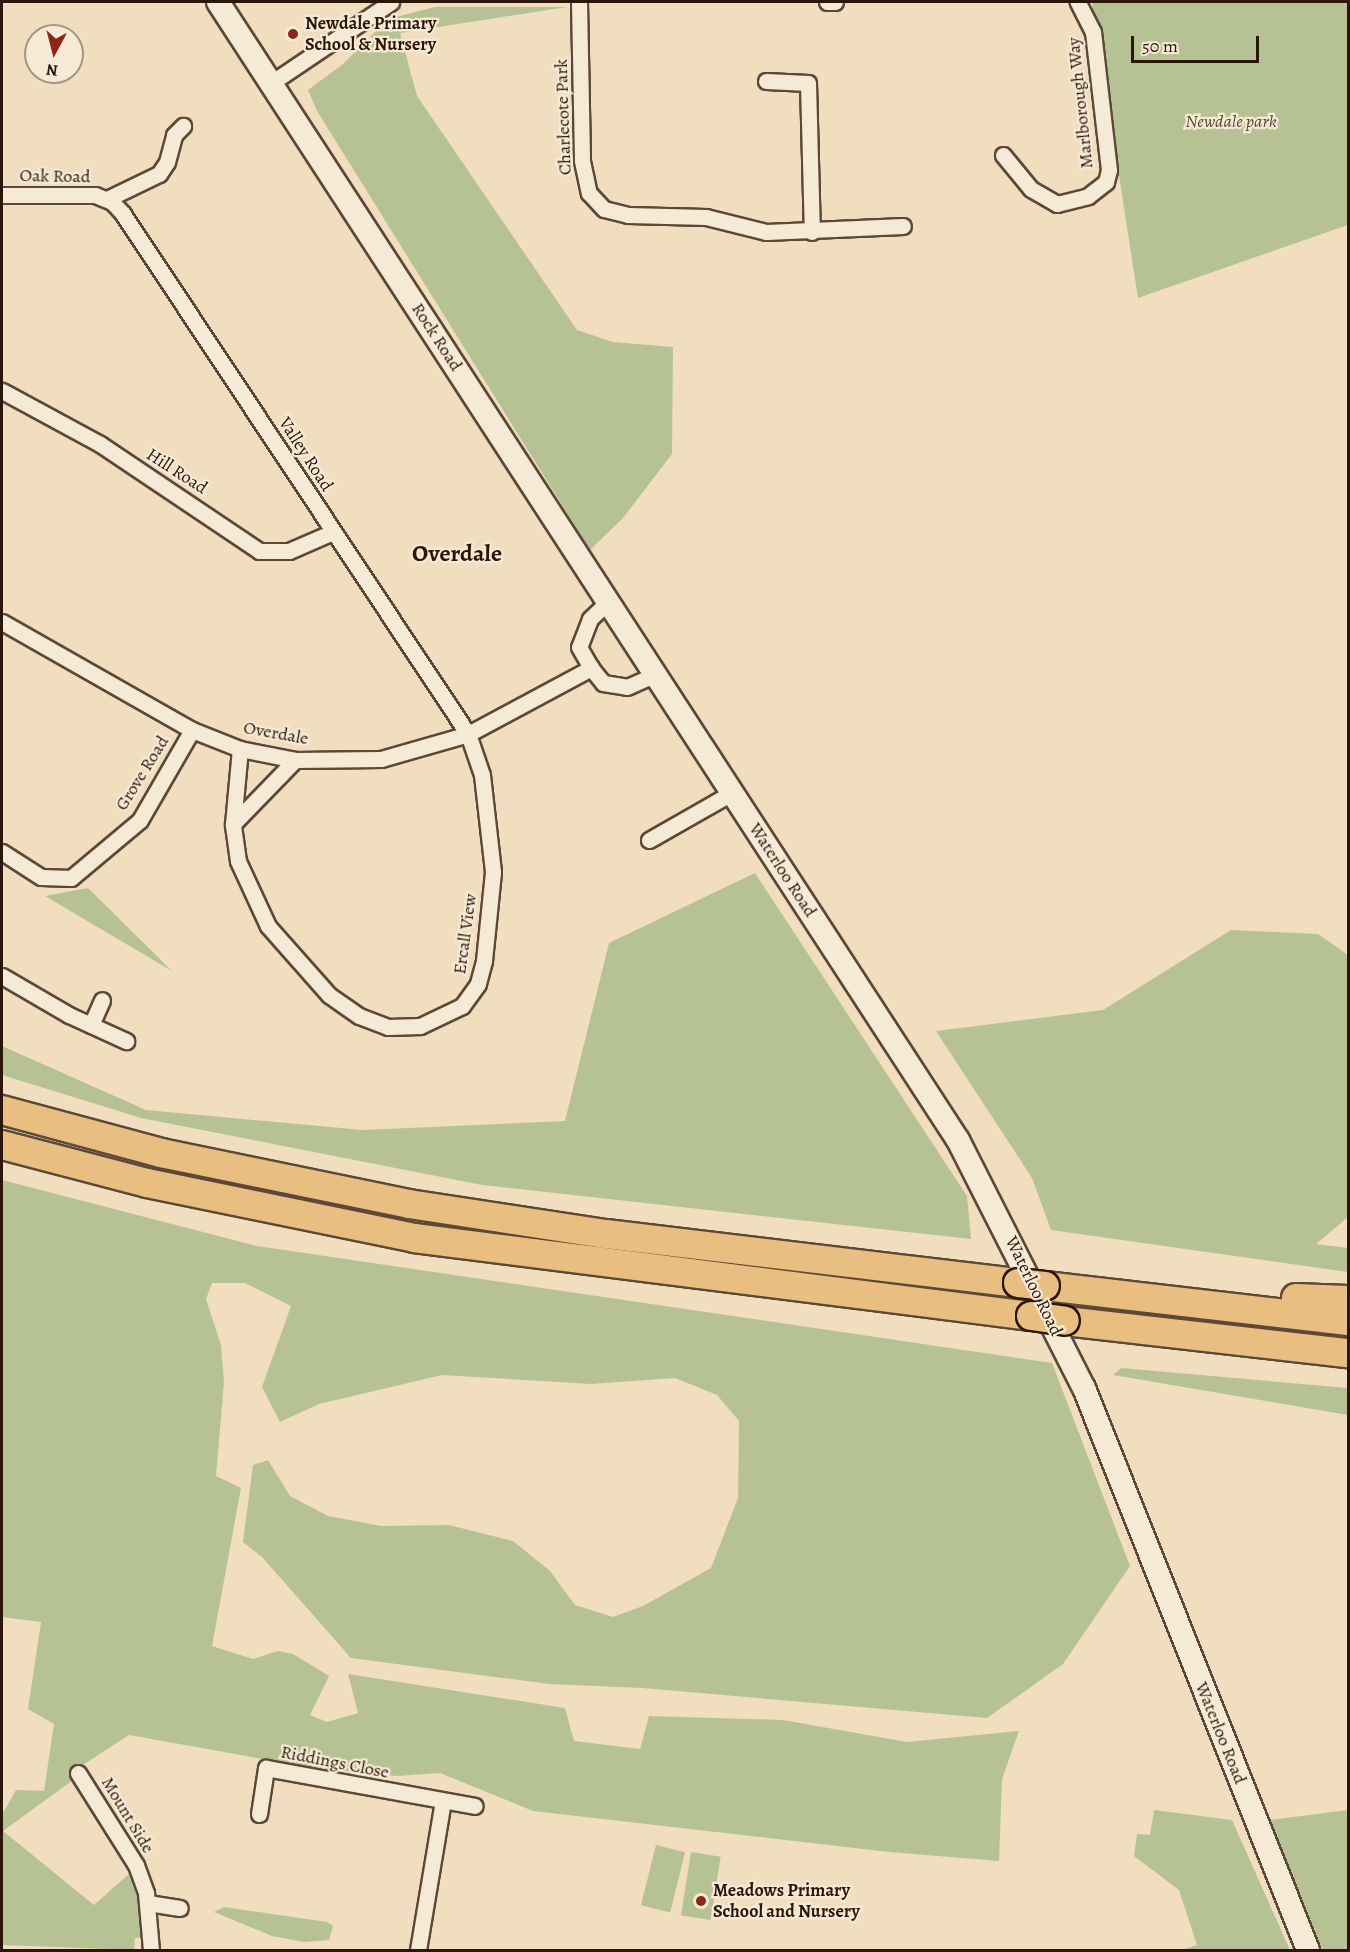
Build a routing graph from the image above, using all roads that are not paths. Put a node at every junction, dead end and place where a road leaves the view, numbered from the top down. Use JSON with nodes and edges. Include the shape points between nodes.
{"nodes":[{"id":1,"x":218,"y":2,"type":"edge"},
{"id":2,"x":391,"y":2,"type":"edge"},
{"id":3,"x":579,"y":2,"type":"edge"},
{"id":4,"x":827,"y":2,"type":"edge"},
{"id":5,"x":835,"y":2,"type":"edge"},
{"id":6,"x":1078,"y":2,"type":"edge"},
{"id":7,"x":765,"y":81,"type":"dead end"},
{"id":8,"x":271,"y":82,"type":"junction"},
{"id":9,"x":183,"y":126,"type":"dead end"},
{"id":10,"x":1003,"y":155,"type":"dead end"},
{"id":11,"x":2,"y":195,"type":"edge"},
{"id":12,"x":107,"y":199,"type":"junction"},
{"id":13,"x":903,"y":226,"type":"dead end"},
{"id":14,"x":812,"y":232,"type":"junction"},
{"id":15,"x":2,"y":391,"type":"edge"},
{"id":16,"x":333,"y":532,"type":"junction"},
{"id":17,"x":609,"y":601,"type":"junction"},
{"id":18,"x":2,"y":622,"type":"edge"},
{"id":19,"x":591,"y":669,"type":"junction"},
{"id":20,"x":656,"y":674,"type":"junction"},
{"id":21,"x":192,"y":730,"type":"junction"},
{"id":22,"x":468,"y":734,"type":"junction"},
{"id":23,"x":240,"y":749,"type":"junction"},
{"id":24,"x":295,"y":760,"type":"junction"},
{"id":25,"x":733,"y":792,"type":"junction"},
{"id":26,"x":233,"y":824,"type":"junction"},
{"id":27,"x":649,"y":840,"type":"dead end"},
{"id":28,"x":2,"y":852,"type":"edge"},
{"id":29,"x":2,"y":976,"type":"edge"},
{"id":30,"x":102,"y":1000,"type":"dead end"},
{"id":31,"x":91,"y":1025,"type":"junction"},
{"id":32,"x":126,"y":1041,"type":"dead end"},
{"id":33,"x":2,"y":1110,"type":"edge"},
{"id":34,"x":2,"y":1145,"type":"edge"},
{"id":35,"x":1042,"y":1286,"type":"junction"},
{"id":36,"x":1348,"y":1300,"type":"edge"},
{"id":37,"x":1348,"y":1321,"type":"edge"},
{"id":38,"x":1239,"y":1341,"type":"junction"},
{"id":39,"x":1348,"y":1353,"type":"edge"},
{"id":40,"x":1348,"y":1360,"type":"edge"},
{"id":41,"x":78,"y":1773,"type":"dead end"},
{"id":42,"x":443,"y":1801,"type":"junction"},
{"id":43,"x":475,"y":1806,"type":"dead end"},
{"id":44,"x":259,"y":1814,"type":"dead end"},
{"id":45,"x":148,"y":1903,"type":"junction"},
{"id":46,"x":180,"y":1908,"type":"dead end"},
{"id":47,"x":151,"y":1950,"type":"edge"},
{"id":48,"x":418,"y":1950,"type":"edge"},
{"id":49,"x":1308,"y":1950,"type":"edge"}],
"edges":[{"from":1,"to":8,"type":"street","name":"Rock Road"},
{"from":2,"to":8,"type":"street"},
{"from":3,"to":14,"type":"street","name":"Charlecote Park","via":[[582,161],[584,182],[597,203],[618,214],[693,216],[766,232]]},
{"from":4,"to":5,"type":"street"},
{"from":6,"to":10,"type":"street","name":"Marlborough Way","via":[[1093,32],[1109,170],[1106,182],[1088,196],[1056,204],[1031,189]]},
{"from":7,"to":14,"type":"street","via":[[808,83]]},
{"from":8,"to":17,"type":"street","name":"Rock Road"},
{"from":9,"to":12,"type":"street","via":[[174,135],[167,162],[159,174]]},
{"from":11,"to":12,"type":"street","name":"Oak Road","via":[[87,195]]},
{"from":12,"to":16,"type":"street","name":"Valley Road","via":[[136,232]]},
{"from":13,"to":14,"type":"street","name":"Charlecote Park"},
{"from":15,"to":16,"type":"street","name":"Hill Road","via":[[100,444],[259,551],[297,549]]},
{"from":16,"to":22,"type":"street","name":"Valley Road"},
{"from":17,"to":19,"type":"street","via":[[590,619],[579,647]]},
{"from":17,"to":20,"type":"street","name":"Rock Road"},
{"from":18,"to":21,"type":"street","name":"Overdale"},
{"from":19,"to":20,"type":"street","via":[[603,683],[627,687]]},
{"from":19,"to":22,"type":"street","name":"Overdale"},
{"from":20,"to":25,"type":"street","name":"Waterloo Road"},
{"from":21,"to":23,"type":"street","name":"Overdale"},
{"from":21,"to":28,"type":"street","name":"Grove Road","via":[[140,820],[71,878],[41,878]]},
{"from":22,"to":24,"type":"street","name":"Overdale","via":[[381,759]]},
{"from":22,"to":26,"type":"street","name":"Ercall View","via":[[482,775],[493,872],[484,961],[478,984],[462,1006],[420,1026],[388,1027],[359,1016],[329,995],[268,926],[238,861]]},
{"from":23,"to":24,"type":"street","name":"Overdale"},
{"from":23,"to":26,"type":"street","name":"Ercall View"},
{"from":24,"to":26,"type":"street"},
{"from":25,"to":27,"type":"street"},
{"from":25,"to":49,"type":"street","name":"Waterloo Road","via":[[958,1140],[1009,1235],[1084,1388]]},
{"from":29,"to":31,"type":"street"},
{"from":30,"to":31,"type":"street"},
{"from":31,"to":32,"type":"street"},
{"from":33,"to":35,"type":"highway","via":[[161,1153],[409,1204],[606,1234]]},
{"from":34,"to":38,"type":"highway","bridge":true,"via":[[147,1183],[414,1238]]},
{"from":35,"to":36,"type":"highway"},
{"from":35,"to":37,"type":"highway"},
{"from":38,"to":39,"type":"highway"},
{"from":38,"to":40,"type":"highway"},
{"from":41,"to":45,"type":"street","name":"Mount Side","via":[[122,1836]]},
{"from":42,"to":43,"type":"street","name":"Riddings Close"},
{"from":42,"to":44,"type":"street","name":"Riddings Close","via":[[266,1768]]},
{"from":42,"to":48,"type":"street"},
{"from":45,"to":46,"type":"street"},
{"from":45,"to":47,"type":"street","name":"Mount Side"}]}
